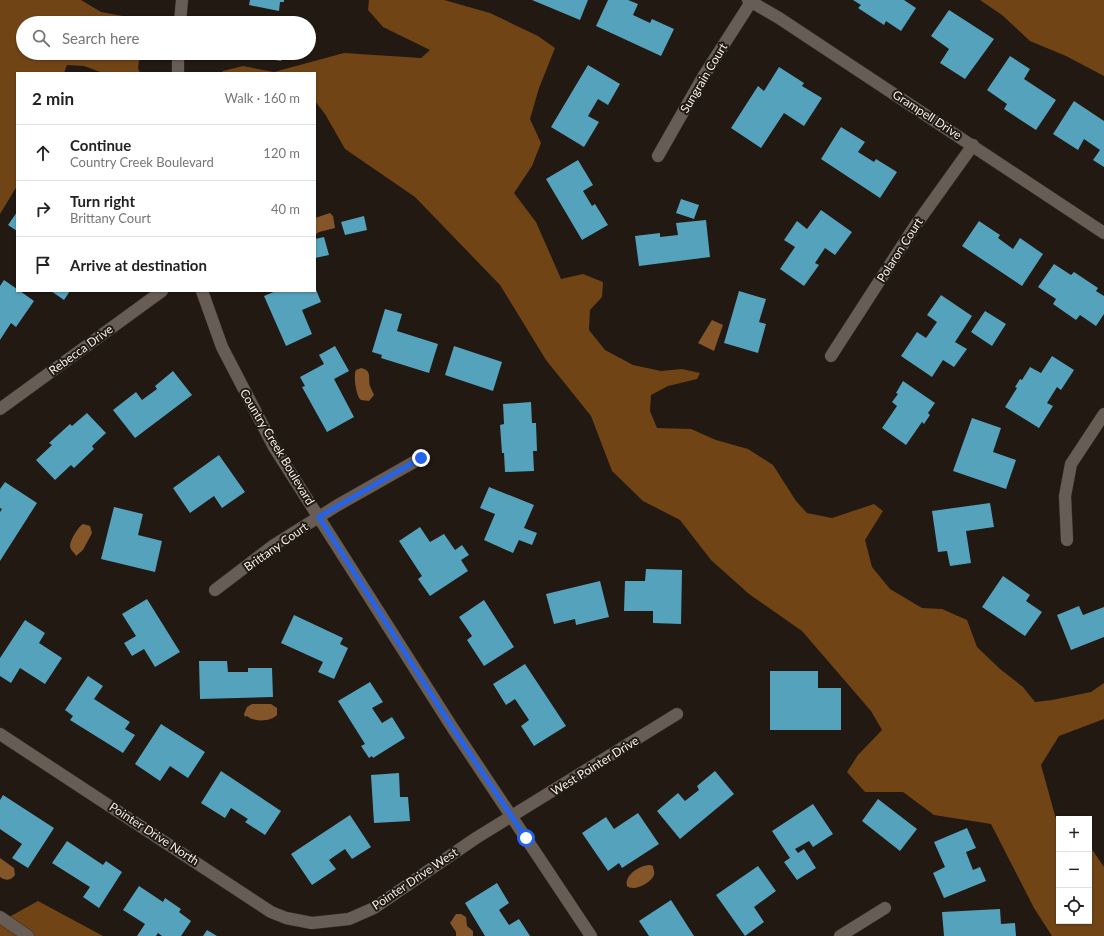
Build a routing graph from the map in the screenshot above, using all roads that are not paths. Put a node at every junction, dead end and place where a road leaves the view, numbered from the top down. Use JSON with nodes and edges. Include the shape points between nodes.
{"nodes":[{"id":1,"x":182,"y":0,"type":"edge"},
{"id":2,"x":750,"y":1,"type":"edge"},
{"id":3,"x":181,"y":16,"type":"edge"},
{"id":4,"x":178,"y":60,"type":"edge"},
{"id":5,"x":178,"y":72,"type":"edge"},
{"id":6,"x":972,"y":145,"type":"junction"},
{"id":7,"x":658,"y":156,"type":"dead end"},
{"id":8,"x":1104,"y":233,"type":"edge"},
{"id":9,"x":161,"y":292,"type":"edge"},
{"id":10,"x":202,"y":292,"type":"edge"},
{"id":11,"x":831,"y":356,"type":"dead end"},
{"id":12,"x":0,"y":410,"type":"edge"},
{"id":13,"x":1104,"y":414,"type":"edge"},
{"id":14,"x":421,"y":458,"type":"dead end"},
{"id":15,"x":319,"y":517,"type":"junction"},
{"id":16,"x":1067,"y":540,"type":"dead end"},
{"id":17,"x":215,"y":590,"type":"dead end"},
{"id":18,"x":677,"y":714,"type":"dead end"},
{"id":19,"x":0,"y":734,"type":"edge"},
{"id":20,"x":512,"y":817,"type":"junction"},
{"id":21,"x":885,"y":908,"type":"dead end"},
{"id":22,"x":0,"y":917,"type":"edge"},
{"id":23,"x":312,"y":923,"type":"joint"},
{"id":24,"x":28,"y":936,"type":"edge"},
{"id":25,"x":591,"y":936,"type":"edge"},
{"id":26,"x":840,"y":936,"type":"edge"}],
"edges":[{"from":1,"to":3,"type":"street"},
{"from":2,"to":6,"type":"street","name":"Grampell Drive"},
{"from":2,"to":7,"type":"street","name":"Sungrain Court"},
{"from":4,"to":5,"type":"street"},
{"from":6,"to":8,"type":"street","name":"Grampell Drive"},
{"from":6,"to":11,"type":"street","name":"Polaron Court","via":[[915,226]]},
{"from":9,"to":12,"type":"street","name":"Rebecca Drive"},
{"from":10,"to":15,"type":"street","name":"Country Creek Boulevard","via":[[222,347],[239,383],[274,447]]},
{"from":13,"to":16,"type":"street","via":[[1071,464],[1065,496]]},
{"from":14,"to":15,"type":"street","name":"Brittany Court"},
{"from":15,"to":17,"type":"street","name":"Brittany Court","via":[[274,545]]},
{"from":15,"to":20,"type":"street","name":"Country Creek Boulevard"},
{"from":18,"to":20,"type":"street","name":"West Pointer Drive"},
{"from":19,"to":23,"type":"street","name":"Pointer Drive North","via":[[272,912],[286,918]]},
{"from":20,"to":23,"type":"street","name":"Pointer Drive West","via":[[476,838],[374,908],[348,919]]},
{"from":20,"to":25,"type":"street","name":"Country Creek Boulevard"},
{"from":21,"to":26,"type":"street"},
{"from":22,"to":24,"type":"street"}]}
